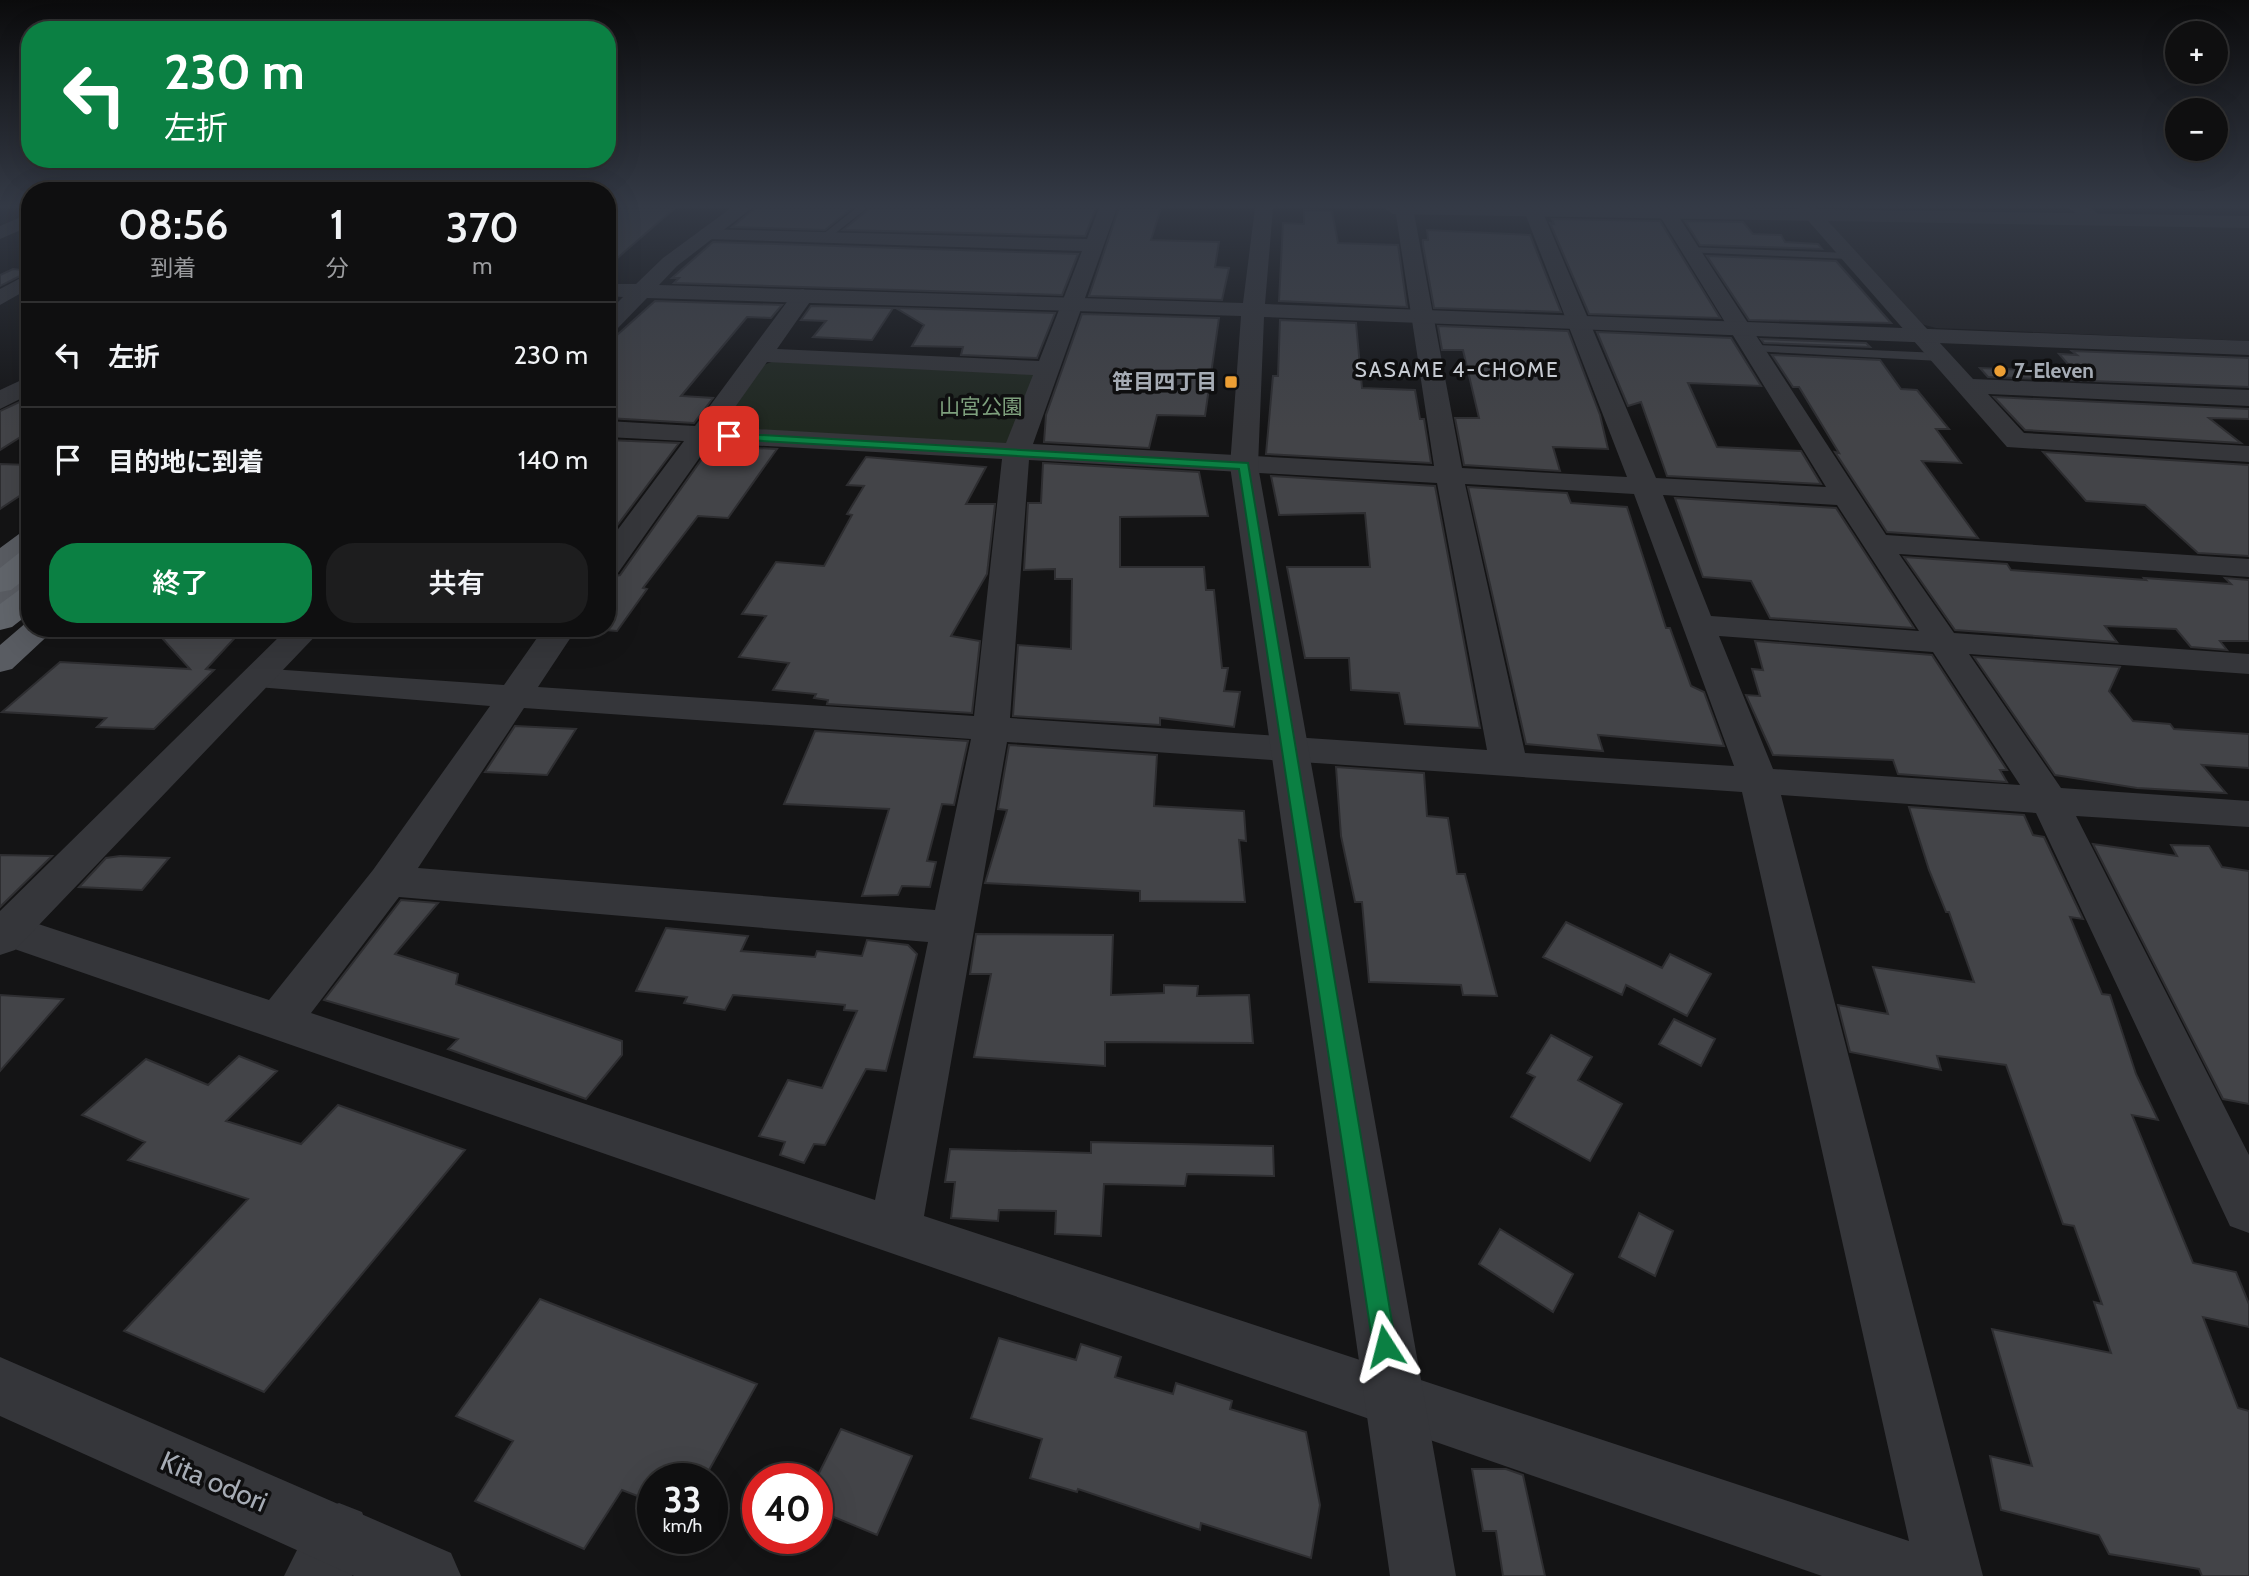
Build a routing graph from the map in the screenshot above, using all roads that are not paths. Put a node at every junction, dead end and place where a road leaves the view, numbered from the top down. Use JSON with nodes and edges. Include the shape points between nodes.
{"nodes":[{"id":1,"x":650,"y":282,"type":"edge"},
{"id":2,"x":1082,"y":282,"type":"edge"},
{"id":3,"x":1256,"y":282,"type":"edge"},
{"id":4,"x":1416,"y":282,"type":"edge"},
{"id":5,"x":1561,"y":282,"type":"edge"},
{"id":6,"x":1710,"y":282,"type":"edge"},
{"id":7,"x":1872,"y":282,"type":"edge"},
{"id":8,"x":21,"y":285,"type":"edge"},
{"id":9,"x":616,"y":290,"type":"edge"},
{"id":10,"x":641,"y":291,"type":"junction"},
{"id":11,"x":803,"y":296,"type":"junction"},
{"id":12,"x":0,"y":298,"type":"edge"},
{"id":13,"x":1073,"y":305,"type":"junction"},
{"id":14,"x":1253,"y":310,"type":"junction"},
{"id":15,"x":1422,"y":315,"type":"junction"},
{"id":16,"x":616,"y":317,"type":"edge"},
{"id":17,"x":1576,"y":320,"type":"junction"},
{"id":18,"x":1920,"y":334,"type":"junction"},
{"id":19,"x":1748,"y":338,"type":"junction"},
{"id":20,"x":2249,"y":348,"type":"edge"},
{"id":21,"x":760,"y":355,"type":"junction"},
{"id":22,"x":1940,"y":357,"type":"junction"},
{"id":23,"x":1050,"y":369,"type":"junction"},
{"id":24,"x":1968,"y":386,"type":"junction"},
{"id":25,"x":21,"y":388,"type":"edge"},
{"id":26,"x":2249,"y":398,"type":"edge"},
{"id":27,"x":0,"y":401,"type":"edge"},
{"id":28,"x":616,"y":429,"type":"edge"},
{"id":29,"x":703,"y":434,"type":"junction"},
{"id":30,"x":2221,"y":452,"type":"junction"},
{"id":31,"x":1016,"y":453,"type":"junction"},
{"id":32,"x":2249,"y":454,"type":"edge"},
{"id":33,"x":1244,"y":466,"type":"junction"},
{"id":34,"x":1449,"y":473,"type":"junction"},
{"id":35,"x":2249,"y":476,"type":"edge"},
{"id":36,"x":1644,"y":484,"type":"junction"},
{"id":37,"x":1846,"y":497,"type":"junction"},
{"id":38,"x":1877,"y":544,"type":"junction"},
{"id":39,"x":21,"y":547,"type":"edge"},
{"id":40,"x":616,"y":553,"type":"edge"},
{"id":41,"x":0,"y":562,"type":"edge"},
{"id":42,"x":21,"y":567,"type":"edge"},
{"id":43,"x":2249,"y":568,"type":"edge"},
{"id":44,"x":21,"y":576,"type":"edge"},
{"id":45,"x":0,"y":583,"type":"edge"},
{"id":46,"x":21,"y":590,"type":"edge"},
{"id":47,"x":0,"y":592,"type":"edge"},
{"id":48,"x":21,"y":604,"type":"edge"},
{"id":49,"x":0,"y":606,"type":"edge"},
{"id":50,"x":0,"y":620,"type":"edge"},
{"id":51,"x":1698,"y":625,"type":"junction"},
{"id":52,"x":29,"y":637,"type":"edge"},
{"id":53,"x":298,"y":637,"type":"edge"},
{"id":54,"x":555,"y":637,"type":"edge"},
{"id":55,"x":1943,"y":642,"type":"junction"},
{"id":56,"x":0,"y":662,"type":"edge"},
{"id":57,"x":2249,"y":664,"type":"edge"},
{"id":58,"x":256,"y":679,"type":"junction"},
{"id":59,"x":512,"y":696,"type":"junction"},
{"id":60,"x":991,"y":730,"type":"junction"},
{"id":61,"x":1290,"y":747,"type":"junction"},
{"id":62,"x":1508,"y":762,"type":"junction"},
{"id":63,"x":1758,"y":780,"type":"junction"},
{"id":64,"x":2049,"y":800,"type":"junction"},
{"id":65,"x":2249,"y":814,"type":"edge"},
{"id":66,"x":388,"y":881,"type":"junction"},
{"id":67,"x":953,"y":928,"type":"junction"},
{"id":68,"x":4,"y":934,"type":"edge"},
{"id":69,"x":278,"y":1022,"type":"junction"},
{"id":70,"x":2249,"y":1209,"type":"edge"},
{"id":71,"x":895,"y":1231,"type":"junction"},
{"id":72,"x":0,"y":1386,"type":"edge"},
{"id":73,"x":1393,"y":1400,"type":"junction"},
{"id":74,"x":328,"y":1556,"type":"edge"},
{"id":75,"x":428,"y":1576,"type":"edge"},
{"id":76,"x":1423,"y":1576,"type":"edge"},
{"id":77,"x":1916,"y":1576,"type":"edge"},
{"id":78,"x":1950,"y":1576,"type":"edge"}],
"edges":[{"from":1,"to":10,"type":"street"},
{"from":2,"to":13,"type":"street"},
{"from":3,"to":14,"type":"street"},
{"from":4,"to":15,"type":"street"},
{"from":5,"to":17,"type":"street"},
{"from":6,"to":19,"type":"street"},
{"from":7,"to":18,"type":"street"},
{"from":8,"to":12,"type":"street"},
{"from":9,"to":10,"type":"street"},
{"from":10,"to":11,"type":"street"},
{"from":10,"to":16,"type":"street"},
{"from":11,"to":13,"type":"street"},
{"from":11,"to":21,"type":"street"},
{"from":13,"to":14,"type":"street"},
{"from":13,"to":23,"type":"street"},
{"from":14,"to":15,"type":"street"},
{"from":14,"to":33,"type":"street"},
{"from":15,"to":17,"type":"street"},
{"from":15,"to":34,"type":"street"},
{"from":17,"to":19,"type":"street"},
{"from":17,"to":36,"type":"street"},
{"from":18,"to":19,"type":"street"},
{"from":18,"to":20,"type":"street"},
{"from":18,"to":22,"type":"street"},
{"from":19,"to":22,"type":"lane"},
{"from":19,"to":37,"type":"street"},
{"from":21,"to":23,"type":"street"},
{"from":21,"to":29,"type":"street"},
{"from":22,"to":24,"type":"street"},
{"from":23,"to":31,"type":"street"},
{"from":24,"to":26,"type":"street"},
{"from":24,"to":30,"type":"street","via":[[2016,441]]},
{"from":25,"to":27,"type":"street"},
{"from":28,"to":29,"type":"street"},
{"from":29,"to":31,"type":"street"},
{"from":29,"to":40,"type":"street"},
{"from":30,"to":32,"type":"street"},
{"from":30,"to":35,"type":"street"},
{"from":31,"to":33,"type":"street"},
{"from":31,"to":60,"type":"street"},
{"from":33,"to":34,"type":"street"},
{"from":33,"to":61,"type":"street"},
{"from":34,"to":36,"type":"street"},
{"from":34,"to":62,"type":"street"},
{"from":36,"to":37,"type":"street"},
{"from":36,"to":51,"type":"street"},
{"from":37,"to":38,"type":"street"},
{"from":38,"to":43,"type":"street"},
{"from":38,"to":55,"type":"street"},
{"from":39,"to":41,"type":"highway"},
{"from":42,"to":45,"type":"highway"},
{"from":44,"to":47,"type":"highway"},
{"from":46,"to":49,"type":"highway"},
{"from":48,"to":50,"type":"highway"},
{"from":51,"to":55,"type":"street"},
{"from":51,"to":63,"type":"street"},
{"from":52,"to":56,"type":"highway"},
{"from":53,"to":58,"type":"street"},
{"from":54,"to":59,"type":"street"},
{"from":55,"to":57,"type":"street"},
{"from":55,"to":64,"type":"street"},
{"from":58,"to":59,"type":"street"},
{"from":58,"to":68,"type":"street"},
{"from":59,"to":60,"type":"street"},
{"from":59,"to":66,"type":"street"},
{"from":60,"to":61,"type":"street"},
{"from":60,"to":67,"type":"street"},
{"from":61,"to":62,"type":"street"},
{"from":61,"to":73,"type":"street"},
{"from":62,"to":63,"type":"street"},
{"from":63,"to":64,"type":"street"},
{"from":63,"to":78,"type":"street"},
{"from":64,"to":65,"type":"street"},
{"from":64,"to":70,"type":"street"},
{"from":66,"to":67,"type":"street"},
{"from":66,"to":69,"type":"street"},
{"from":67,"to":71,"type":"street"},
{"from":68,"to":69,"type":"street"},
{"from":69,"to":71,"type":"street"},
{"from":71,"to":73,"type":"street"},
{"from":72,"to":74,"type":"street","name":"Kita odori"},
{"from":73,"to":76,"type":"street"},
{"from":73,"to":77,"type":"street"},
{"from":74,"to":75,"type":"street","name":"Kita odori"}]}
